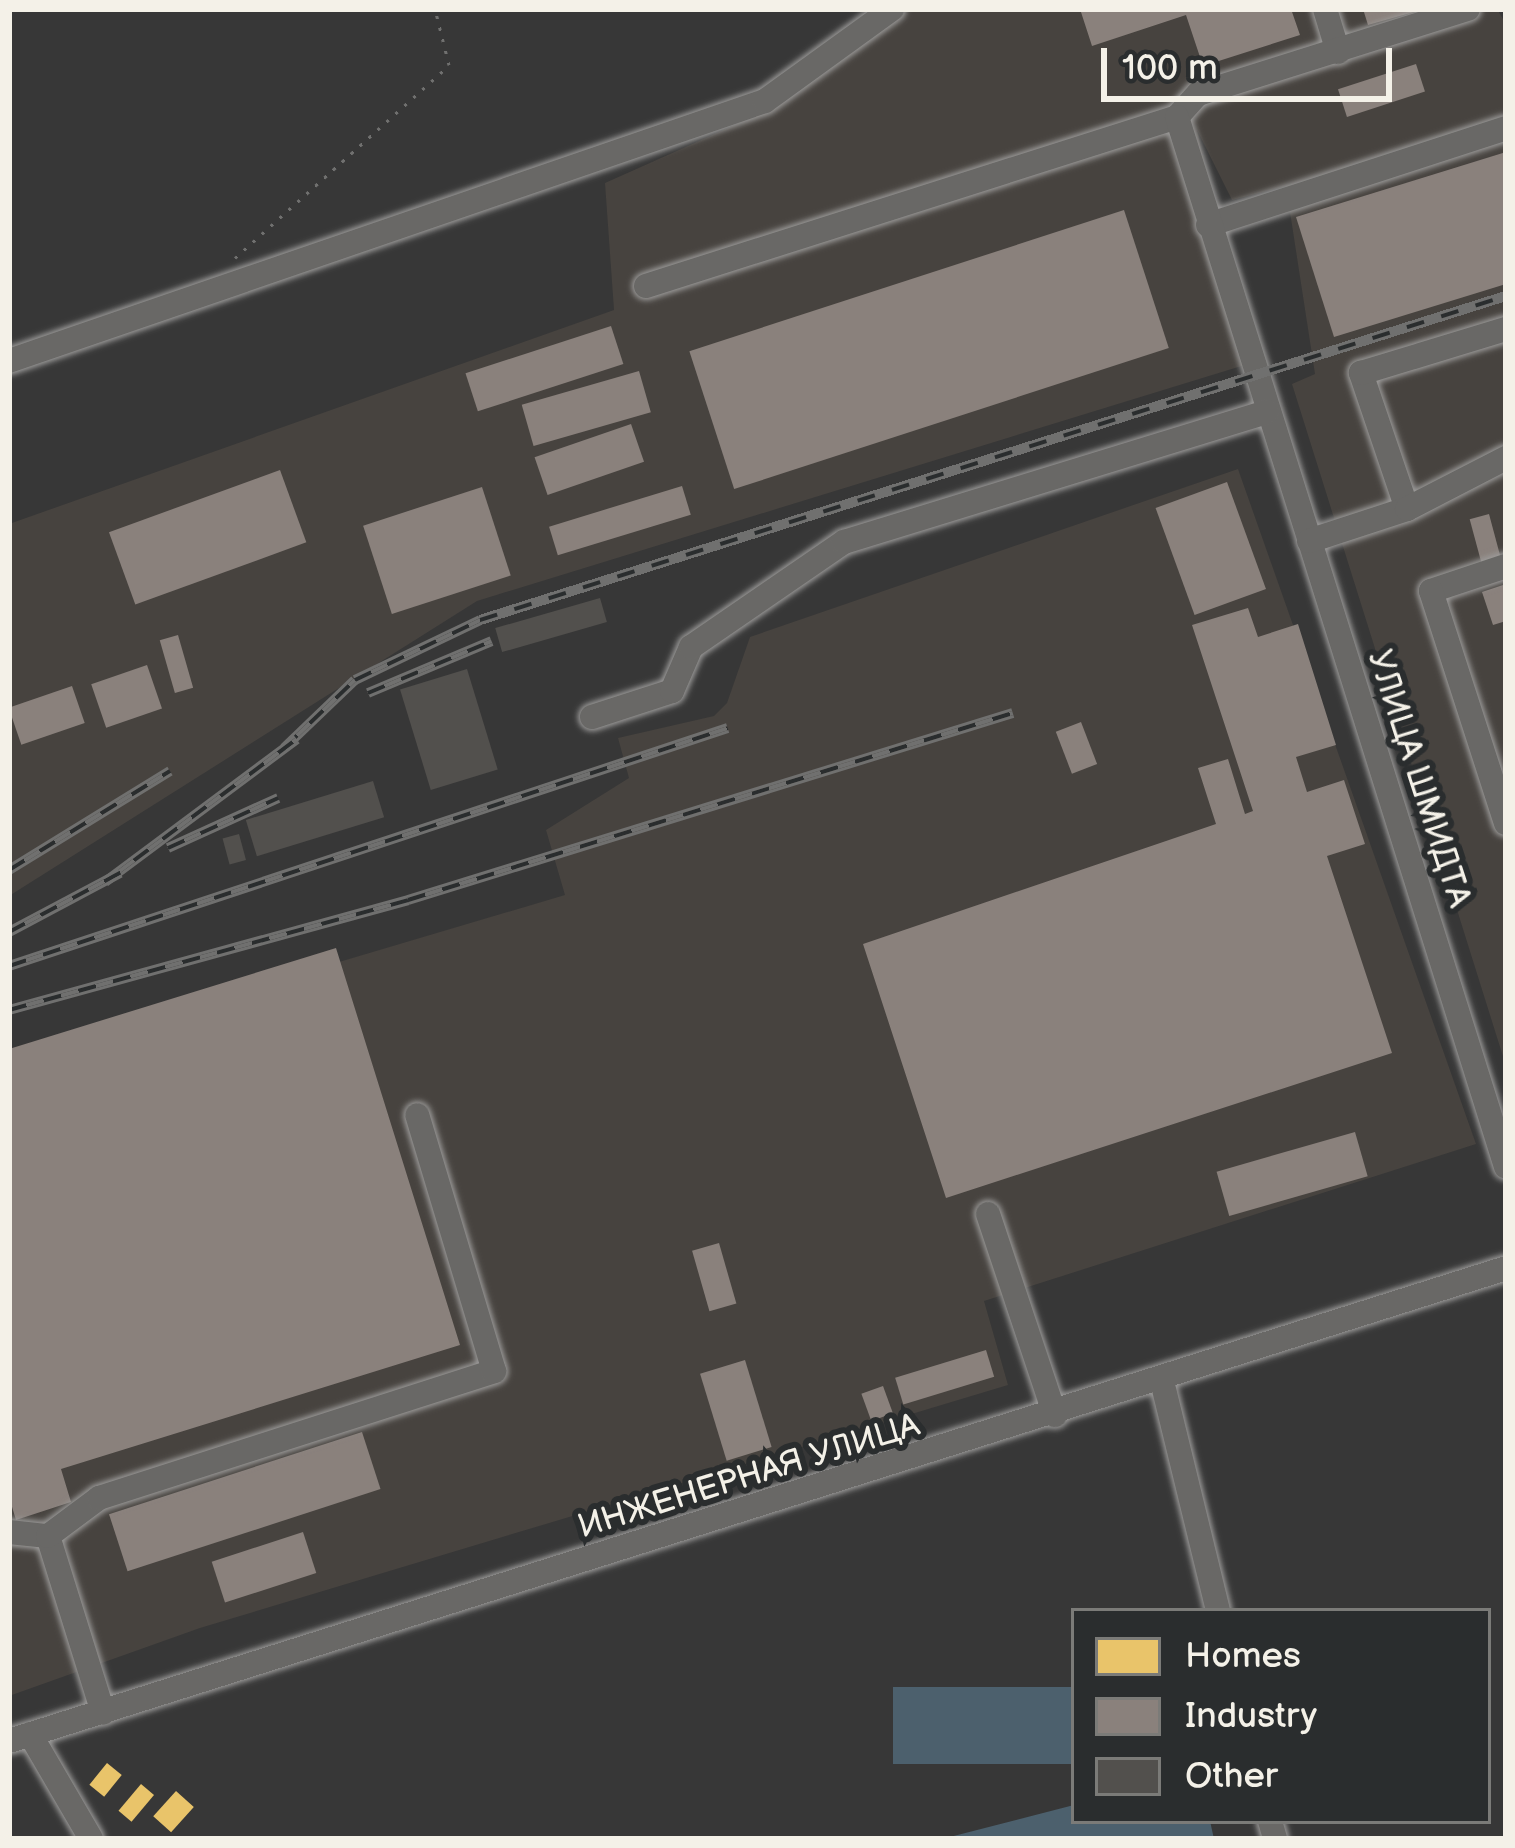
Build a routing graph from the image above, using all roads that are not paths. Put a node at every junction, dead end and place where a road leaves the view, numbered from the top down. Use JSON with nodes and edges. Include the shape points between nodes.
{"nodes":[{"id":1,"x":892,"y":9,"type":"edge"},
{"id":2,"x":1325,"y":9,"type":"edge"},
{"id":3,"x":1468,"y":9,"type":"edge"},
{"id":4,"x":1338,"y":52,"type":"junction"},
{"id":5,"x":1178,"y":117,"type":"junction"},
{"id":6,"x":1506,"y":128,"type":"edge"},
{"id":7,"x":1208,"y":225,"type":"junction"},
{"id":8,"x":646,"y":286,"type":"dead end"},
{"id":9,"x":1506,"y":328,"type":"edge"},
{"id":10,"x":9,"y":361,"type":"edge"},
{"id":11,"x":1267,"y":412,"type":"junction"},
{"id":12,"x":1506,"y":458,"type":"edge"},
{"id":13,"x":1407,"y":509,"type":"junction"},
{"id":14,"x":1309,"y":541,"type":"junction"},
{"id":15,"x":1506,"y":566,"type":"edge"},
{"id":16,"x":592,"y":717,"type":"dead end"},
{"id":17,"x":1500,"y":782,"type":"edge"},
{"id":18,"x":1506,"y":823,"type":"edge"},
{"id":19,"x":417,"y":1115,"type":"dead end"},
{"id":20,"x":1506,"y":1167,"type":"edge"},
{"id":21,"x":988,"y":1214,"type":"dead end"},
{"id":22,"x":1506,"y":1268,"type":"edge"},
{"id":23,"x":1162,"y":1381,"type":"junction"},
{"id":24,"x":1055,"y":1415,"type":"junction"},
{"id":25,"x":9,"y":1532,"type":"edge"},
{"id":26,"x":48,"y":1535,"type":"junction"},
{"id":27,"x":1218,"y":1608,"type":"edge"},
{"id":28,"x":103,"y":1713,"type":"junction"},
{"id":29,"x":20,"y":1738,"type":"edge"},
{"id":30,"x":91,"y":1839,"type":"edge"}],
"edges":[{"from":1,"to":10,"type":"street","via":[[765,101]]},
{"from":2,"to":4,"type":"street"},
{"from":3,"to":4,"type":"street"},
{"from":4,"to":5,"type":"street","via":[[1198,94]]},
{"from":5,"to":7,"type":"street","name":"УЛИЦА ШМИДТА"},
{"from":5,"to":8,"type":"street"},
{"from":6,"to":7,"type":"street"},
{"from":7,"to":11,"type":"street","name":"УЛИЦА ШМИДТА"},
{"from":9,"to":13,"type":"street","via":[[1361,373]]},
{"from":11,"to":14,"type":"street","name":"УЛИЦА ШМИДТА"},
{"from":11,"to":16,"type":"street","via":[[844,542],[691,647],[672,691]]},
{"from":12,"to":13,"type":"street"},
{"from":13,"to":14,"type":"street"},
{"from":14,"to":20,"type":"street","name":"УЛИЦА ШМИДТА"},
{"from":15,"to":17,"type":"street","via":[[1431,591]]},
{"from":17,"to":18,"type":"street"},
{"from":19,"to":26,"type":"street","via":[[494,1371],[99,1498]]},
{"from":21,"to":24,"type":"street"},
{"from":22,"to":23,"type":"street","name":"ИНЖЕНЕРНАЯ УЛИЦА"},
{"from":23,"to":24,"type":"street","name":"ИНЖЕНЕРНАЯ УЛИЦА"},
{"from":23,"to":27,"type":"street"},
{"from":24,"to":28,"type":"street","name":"ИНЖЕНЕРНАЯ УЛИЦА"},
{"from":25,"to":26,"type":"street"},
{"from":26,"to":28,"type":"street"},
{"from":28,"to":29,"type":"street","name":"ИНЖЕНЕРНАЯ УЛИЦА"},
{"from":29,"to":30,"type":"street"}]}
